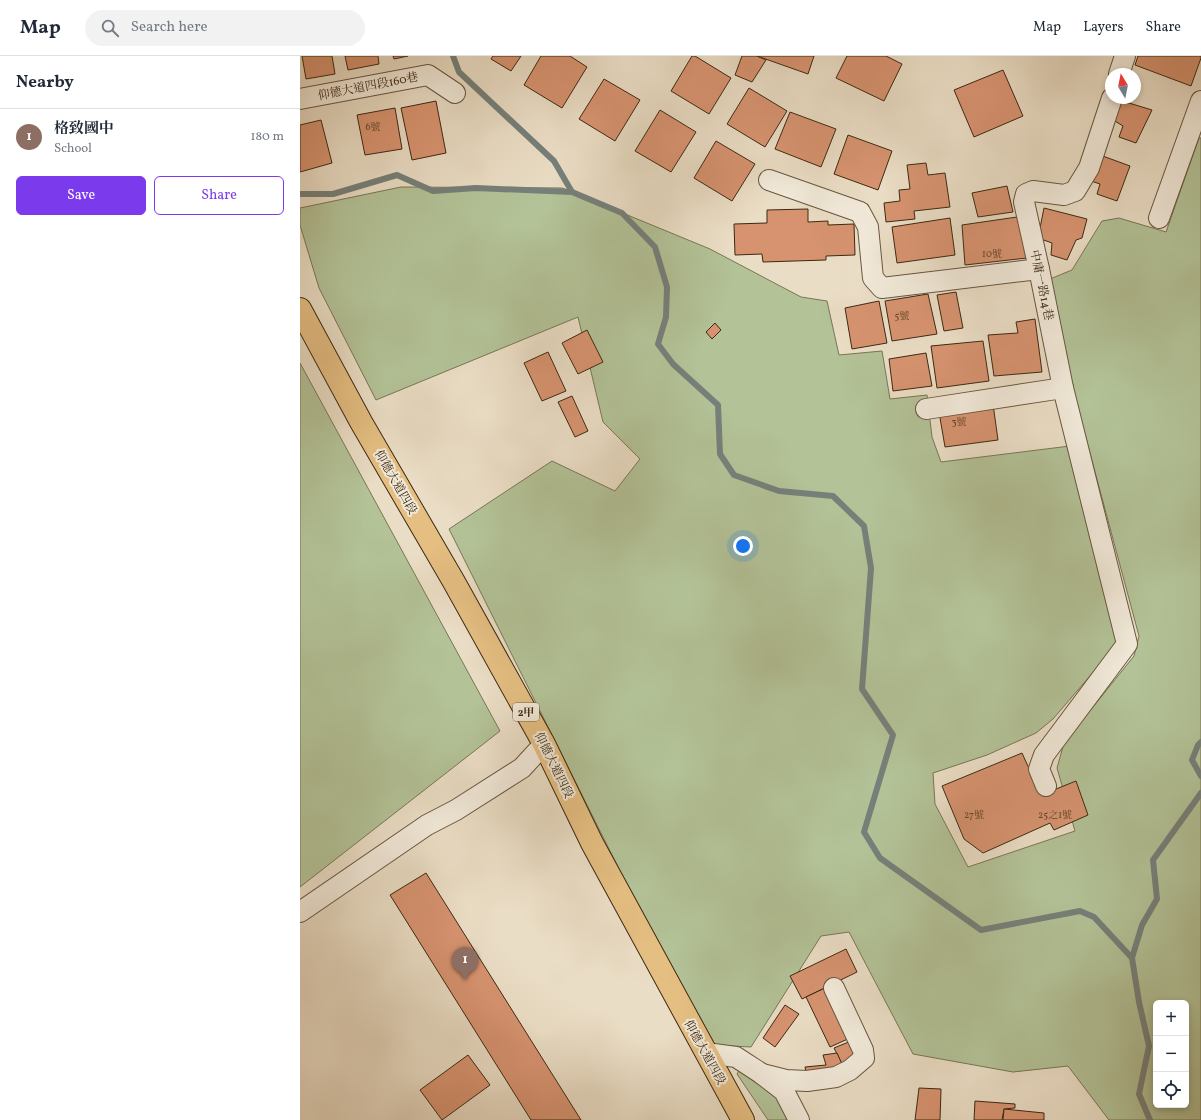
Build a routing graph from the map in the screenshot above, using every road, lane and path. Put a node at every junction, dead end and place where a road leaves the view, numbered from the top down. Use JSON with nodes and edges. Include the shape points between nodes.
{"nodes":[{"id":1,"x":1125,"y":56,"type":"edge"},
{"id":2,"x":1121,"y":68,"type":"edge"},
{"id":3,"x":455,"y":93,"type":"dead end"},
{"id":4,"x":300,"y":99,"type":"edge"},
{"id":5,"x":1201,"y":101,"type":"edge"},
{"id":6,"x":1110,"y":104,"type":"edge"},
{"id":7,"x":1196,"y":125,"type":"edge"},
{"id":8,"x":769,"y":180,"type":"dead end"},
{"id":9,"x":1159,"y":218,"type":"dead end"},
{"id":10,"x":1039,"y":269,"type":"junction"},
{"id":11,"x":300,"y":309,"type":"edge"},
{"id":12,"x":1063,"y":388,"type":"junction"},
{"id":13,"x":926,"y":409,"type":"dead end"},
{"id":14,"x":544,"y":744,"type":"junction"},
{"id":15,"x":1046,"y":786,"type":"dead end"},
{"id":16,"x":300,"y":912,"type":"edge"},
{"id":17,"x":834,"y":988,"type":"dead end"},
{"id":18,"x":706,"y":1053,"type":"junction"},
{"id":19,"x":762,"y":1074,"type":"junction"},
{"id":20,"x":743,"y":1120,"type":"edge"},
{"id":21,"x":799,"y":1120,"type":"edge"}],
"edges":[{"from":1,"to":2,"type":"street"},
{"from":3,"to":4,"type":"street","name":"仰德大道四段160巷","via":[[428,75]]},
{"from":5,"to":7,"type":"street"},
{"from":6,"to":10,"type":"street","name":"中庸一路14巷","via":[[1089,168],[1075,191],[1064,195],[1033,191],[1026,194],[1024,202]]},
{"from":7,"to":9,"type":"street"},
{"from":8,"to":10,"type":"street","via":[[860,212],[868,227],[873,278],[882,288]]},
{"from":10,"to":12,"type":"street","name":"中庸一路14巷"},
{"from":11,"to":14,"type":"main road","name":"仰德大道四段","number":"2甲","via":[[361,422]]},
{"from":12,"to":13,"type":"street"},
{"from":12,"to":15,"type":"street","name":"中庸一路14巷","via":[[1127,644],[1044,755],[1039,769]]},
{"from":14,"to":16,"type":"street","via":[[522,768],[456,810],[427,825]]},
{"from":14,"to":18,"type":"main road","name":"仰德大道四段","number":"2甲","via":[[592,843]]},
{"from":17,"to":19,"type":"street","via":[[863,1050],[864,1058],[850,1070],[836,1077],[808,1081],[786,1080]]},
{"from":18,"to":19,"type":"street","via":[[736,1057]]},
{"from":18,"to":20,"type":"main road","name":"仰德大道四段","number":"2甲"},
{"from":19,"to":21,"type":"street","via":[[784,1091]]}]}
